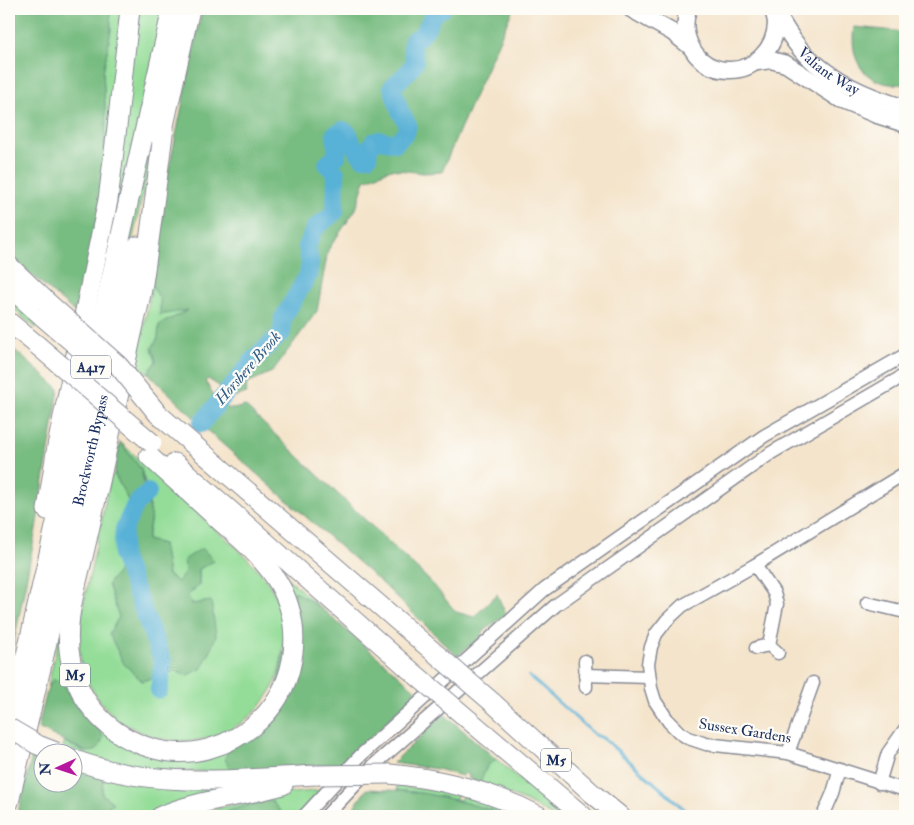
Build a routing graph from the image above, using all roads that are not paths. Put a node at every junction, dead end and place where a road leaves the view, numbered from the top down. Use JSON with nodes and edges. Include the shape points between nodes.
{"nodes":[{"id":1,"x":130,"y":9,"type":"edge"},
{"id":2,"x":172,"y":9,"type":"edge"},
{"id":3,"x":190,"y":9,"type":"edge"},
{"id":4,"x":631,"y":9,"type":"edge"},
{"id":5,"x":688,"y":9,"type":"edge"},
{"id":6,"x":774,"y":9,"type":"edge"},
{"id":7,"x":691,"y":47,"type":"junction"},
{"id":8,"x":757,"y":62,"type":"junction"},
{"id":9,"x":905,"y":108,"type":"edge"},
{"id":10,"x":905,"y":124,"type":"edge"},
{"id":11,"x":164,"y":127,"type":"junction"},
{"id":12,"x":9,"y":266,"type":"edge"},
{"id":13,"x":9,"y":287,"type":"edge"},
{"id":14,"x":45,"y":309,"type":"junction"},
{"id":15,"x":9,"y":322,"type":"edge"},
{"id":16,"x":905,"y":355,"type":"edge"},
{"id":17,"x":905,"y":375,"type":"edge"},
{"id":18,"x":150,"y":449,"type":"junction"},
{"id":19,"x":905,"y":473,"type":"edge"},
{"id":20,"x":755,"y":565,"type":"junction"},
{"id":21,"x":872,"y":609,"type":"dead end"},
{"id":22,"x":905,"y":612,"type":"edge"},
{"id":23,"x":768,"y":649,"type":"dead end"},
{"id":24,"x":585,"y":661,"type":"dead end"},
{"id":25,"x":649,"y":677,"type":"junction"},
{"id":26,"x":20,"y":682,"type":"junction"},
{"id":27,"x":813,"y":683,"type":"dead end"},
{"id":28,"x":9,"y":727,"type":"edge"},
{"id":29,"x":905,"y":729,"type":"edge"},
{"id":30,"x":33,"y":742,"type":"edge"},
{"id":31,"x":788,"y":753,"type":"junction"},
{"id":32,"x":82,"y":762,"type":"edge"},
{"id":33,"x":840,"y":769,"type":"junction"},
{"id":34,"x":318,"y":775,"type":"junction"},
{"id":35,"x":879,"y":783,"type":"junction"},
{"id":36,"x":905,"y":790,"type":"edge"},
{"id":37,"x":9,"y":802,"type":"edge"},
{"id":38,"x":161,"y":816,"type":"edge"},
{"id":39,"x":304,"y":816,"type":"edge"},
{"id":40,"x":326,"y":816,"type":"edge"},
{"id":41,"x":538,"y":816,"type":"edge"},
{"id":42,"x":583,"y":816,"type":"edge"},
{"id":43,"x":620,"y":816,"type":"edge"},
{"id":44,"x":823,"y":816,"type":"edge"}],
"edges":[{"from":1,"to":26,"type":"highway","via":[[108,200],[57,446]]},
{"from":2,"to":26,"type":"highway","name":"Brockworth Bypass","number":"A417"},
{"from":3,"to":11,"type":"highway","name":"Brockworth Bypass","number":"A417"},
{"from":4,"to":7,"type":"main road","via":[[672,32]]},
{"from":5,"to":7,"type":"main road","via":[[685,33]]},
{"from":6,"to":8,"type":"main road","via":[[774,38],[768,51]]},
{"from":6,"to":9,"type":"main road","name":"Valiant Way","via":[[803,52],[823,70],[852,89]]},
{"from":7,"to":8,"type":"main road","name":"Valiant Way","via":[[700,59],[713,67],[728,70]]},
{"from":8,"to":10,"type":"main road","name":"Valiant Way","via":[[772,60],[786,64],[843,100]]},
{"from":11,"to":18,"type":"highway","number":"M5","via":[[142,285],[73,598],[69,624],[70,662],[81,691],[96,714],[114,730],[139,744],[165,751],[206,750],[242,735],[263,717],[279,696],[292,661],[294,630],[273,574],[252,549]]},
{"from":11,"to":37,"type":"highway","name":"Brockworth Bypass","number":"A417"},
{"from":12,"to":14,"type":"highway","number":"M5"},
{"from":13,"to":14,"type":"highway","number":"M5"},
{"from":14,"to":43,"type":"highway","number":"M5","bridge":true,"via":[[158,414]]},
{"from":15,"to":18,"type":"highway","number":"M5","bridge":true,"via":[[95,396]]},
{"from":16,"to":39,"type":"street","via":[[764,436],[544,590],[360,756]]},
{"from":17,"to":40,"type":"street","via":[[771,453],[556,605],[373,766]]},
{"from":18,"to":42,"type":"highway","number":"M5","bridge":true,"via":[[233,513],[409,669]]},
{"from":19,"to":20,"type":"street","name":"Sussex Gardens"},
{"from":20,"to":23,"type":"street","via":[[774,593],[776,604]]},
{"from":20,"to":25,"type":"street","name":"Sussex Gardens","via":[[682,606],[667,620],[651,647]]},
{"from":21,"to":22,"type":"street"},
{"from":24,"to":25,"type":"street","via":[[586,681]]},
{"from":25,"to":31,"type":"street","name":"Sussex Gardens","via":[[655,701],[669,722],[688,738],[706,744]]},
{"from":26,"to":28,"type":"highway","name":"Brockworth Bypass","number":"A417"},
{"from":27,"to":31,"type":"street"},
{"from":28,"to":30,"type":"highway","bridge":true},
{"from":29,"to":35,"type":"street","via":[[888,753]]},
{"from":31,"to":33,"type":"street","name":"Sussex Gardens"},
{"from":32,"to":34,"type":"highway","via":[[121,773],[168,780]]},
{"from":33,"to":35,"type":"street","name":"Sussex Gardens"},
{"from":33,"to":44,"type":"street"},
{"from":34,"to":38,"type":"highway","via":[[266,790],[199,803]]},
{"from":34,"to":41,"type":"highway","bridge":true,"via":[[390,774],[454,783]]},
{"from":35,"to":36,"type":"street","name":"Sussex Gardens"}]}
